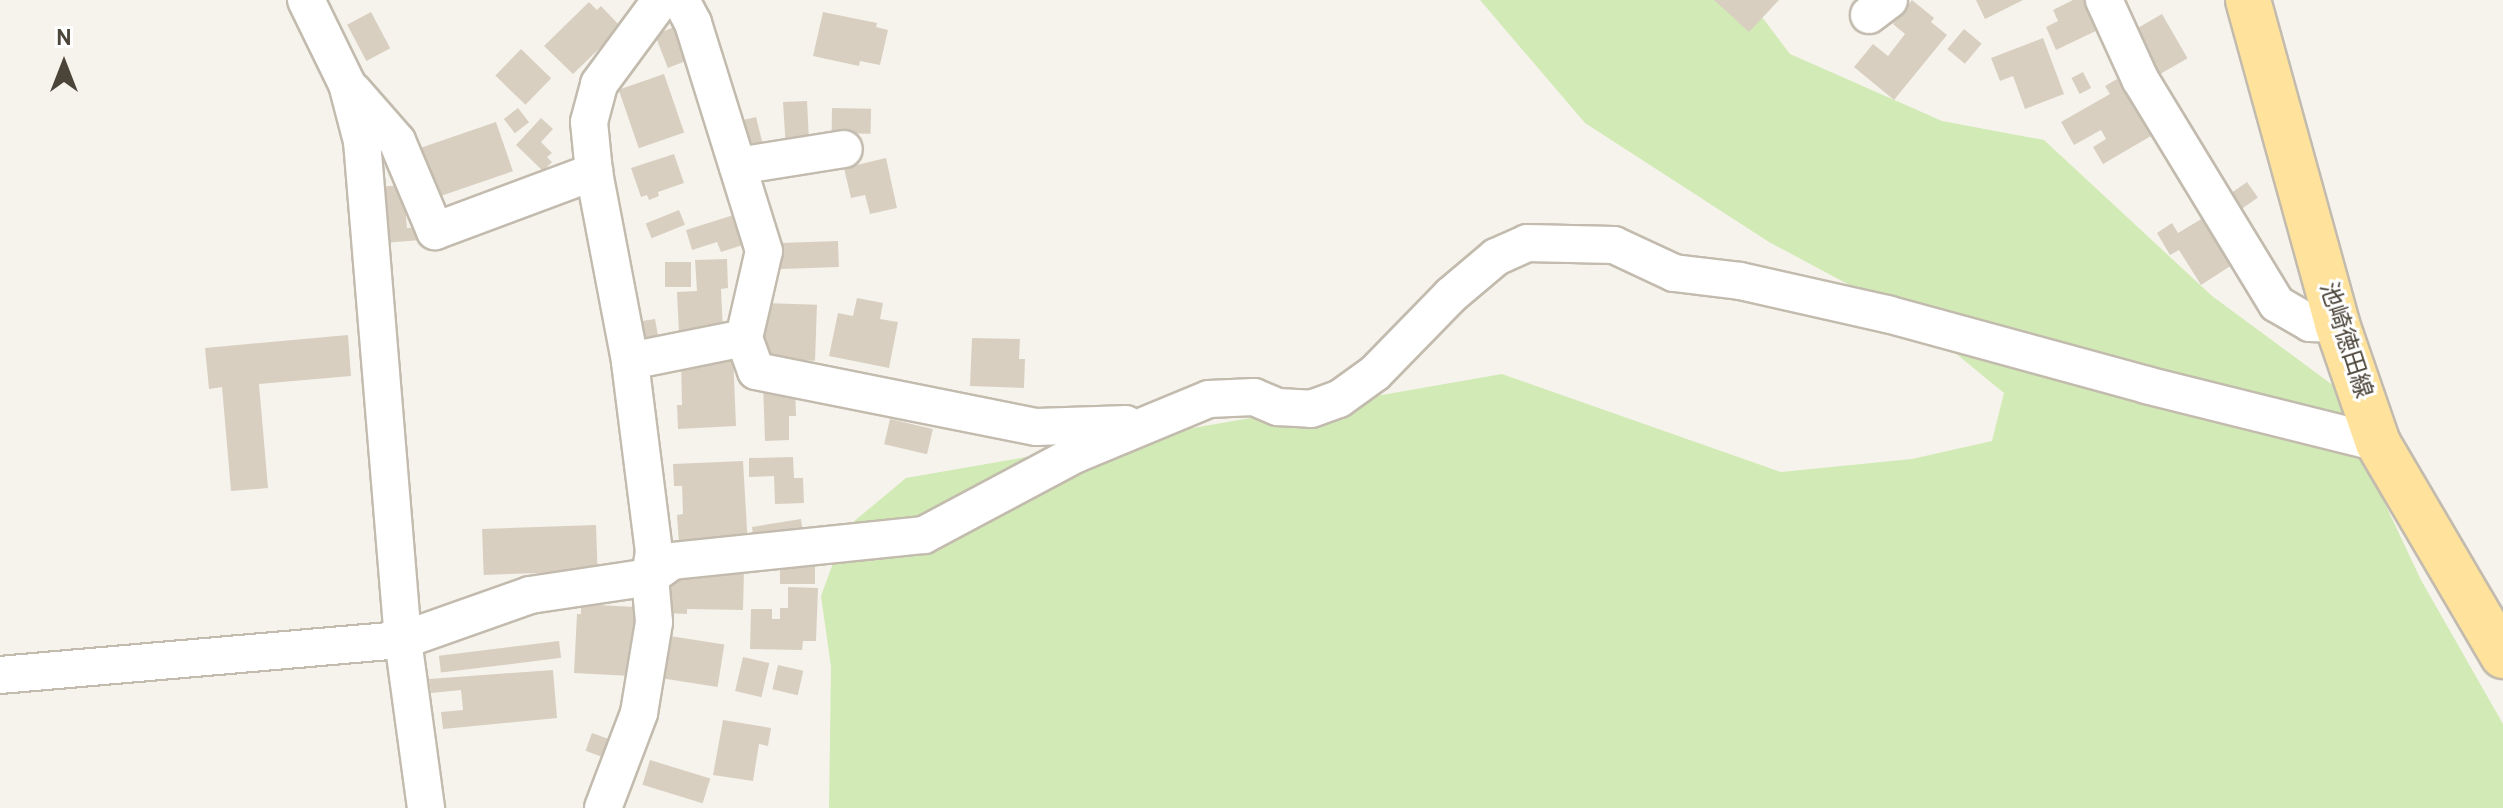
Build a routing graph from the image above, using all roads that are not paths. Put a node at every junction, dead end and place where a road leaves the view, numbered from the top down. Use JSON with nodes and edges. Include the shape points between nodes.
{"nodes":[{"id":1,"x":306,"y":0,"type":"edge"},
{"id":2,"x":661,"y":0,"type":"edge"},
{"id":3,"x":681,"y":0,"type":"edge"},
{"id":4,"x":2104,"y":0,"type":"edge"},
{"id":5,"x":2248,"y":0,"type":"edge"},
{"id":6,"x":347,"y":84,"type":"junction"},
{"id":7,"x":844,"y":149,"type":"dead end"},
{"id":8,"x":738,"y":166,"type":"junction"},
{"id":9,"x":594,"y":172,"type":"junction"},
{"id":10,"x":2337,"y":324,"type":"junction"},
{"id":11,"x":744,"y":338,"type":"junction"},
{"id":12,"x":630,"y":361,"type":"junction"},
{"id":13,"x":1147,"y":423,"type":"junction"},
{"id":14,"x":2378,"y":443,"type":"junction"},
{"id":15,"x":650,"y":577,"type":"junction"},
{"id":16,"x":403,"y":640,"type":"junction"},
{"id":17,"x":2503,"y":656,"type":"edge"},
{"id":18,"x":0,"y":675,"type":"edge"},
{"id":19,"x":426,"y":808,"type":"edge"},
{"id":20,"x":603,"y":808,"type":"edge"}],
"edges":[{"from":1,"to":6,"type":"street"},
{"from":2,"to":9,"type":"street","via":[[599,84],[589,122]]},
{"from":3,"to":8,"type":"street"},
{"from":4,"to":10,"type":"street","via":[[2140,79],[2277,304],[2310,323]]},
{"from":5,"to":10,"type":"main road","name":"池崎徳田線"},
{"from":6,"to":9,"type":"street","via":[[397,141],[435,231]]},
{"from":6,"to":16,"type":"street","via":[[362,141]]},
{"from":7,"to":8,"type":"street"},
{"from":8,"to":11,"type":"street","via":[[764,251]]},
{"from":9,"to":12,"type":"street"},
{"from":10,"to":14,"type":"main road","name":"池崎徳田線"},
{"from":11,"to":12,"type":"street"},
{"from":11,"to":13,"type":"street","via":[[756,371],[1036,427]]},
{"from":12,"to":15,"type":"street","via":[[654,552]]},
{"from":13,"to":14,"type":"street","via":[[1209,399],[1254,397],[1278,407],[1311,409],[1339,399],[1375,373],[1496,257],[1527,243],[1614,245],[1674,273],[1740,281],[1887,314]]},
{"from":13,"to":15,"type":"street","via":[[1076,454],[924,535],[672,561]]},
{"from":14,"to":17,"type":"main road","name":"池崎徳田線"},
{"from":15,"to":16,"type":"street","via":[[530,595]]},
{"from":15,"to":20,"type":"street","via":[[654,622],[639,713]]},
{"from":16,"to":18,"type":"street"},
{"from":16,"to":19,"type":"street"}]}
